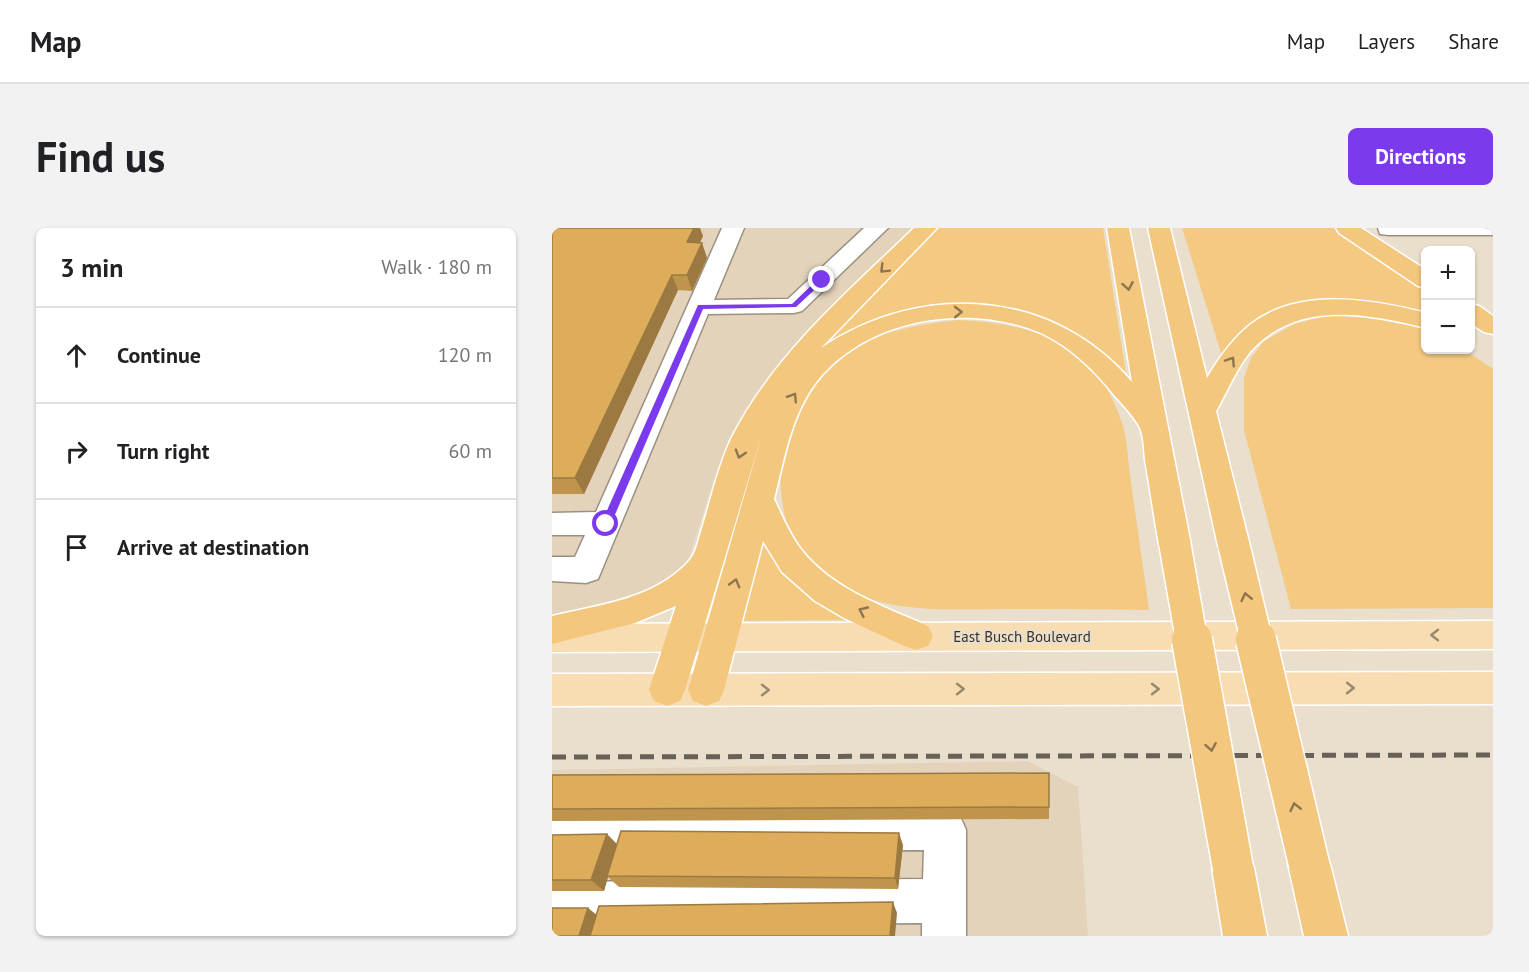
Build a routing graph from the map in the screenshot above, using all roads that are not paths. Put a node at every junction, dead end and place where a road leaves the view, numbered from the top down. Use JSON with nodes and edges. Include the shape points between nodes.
{"nodes":[{"id":1,"x":733,"y":228,"type":"edge"},
{"id":2,"x":877,"y":228,"type":"edge"},
{"id":3,"x":926,"y":228,"type":"edge"},
{"id":4,"x":1118,"y":228,"type":"edge"},
{"id":5,"x":1159,"y":228,"type":"edge"},
{"id":6,"x":1347,"y":228,"type":"edge"},
{"id":7,"x":1388,"y":229,"type":"edge"},
{"id":8,"x":1493,"y":229,"type":"edge"},
{"id":9,"x":1421,"y":278,"type":"edge"},
{"id":10,"x":700,"y":307,"type":"junction"},
{"id":11,"x":1475,"y":314,"type":"edge"},
{"id":12,"x":1421,"y":320,"type":"edge"},
{"id":13,"x":1493,"y":327,"type":"edge"},
{"id":14,"x":1475,"y":341,"type":"edge"},
{"id":15,"x":1493,"y":350,"type":"edge"},
{"id":16,"x":1202,"y":412,"type":"junction"},
{"id":17,"x":1152,"y":425,"type":"junction"},
{"id":18,"x":759,"y":500,"type":"junction"},
{"id":19,"x":552,"y":524,"type":"edge"},
{"id":20,"x":606,"y":524,"type":"junction"},
{"id":21,"x":708,"y":564,"type":"junction"},
{"id":22,"x":552,"y":569,"type":"edge"},
{"id":23,"x":552,"y":630,"type":"edge"},
{"id":24,"x":1493,"y":635,"type":"edge"},
{"id":25,"x":916,"y":636,"type":"junction"},
{"id":26,"x":552,"y":638,"type":"edge"},
{"id":27,"x":684,"y":638,"type":"junction"},
{"id":28,"x":720,"y":639,"type":"junction"},
{"id":29,"x":1493,"y":688,"type":"edge"},
{"id":30,"x":552,"y":690,"type":"edge"},
{"id":31,"x":667,"y":690,"type":"junction"},
{"id":32,"x":706,"y":690,"type":"junction"},
{"id":33,"x":552,"y":831,"type":"edge"},
{"id":34,"x":552,"y":904,"type":"edge"},
{"id":35,"x":944,"y":918,"type":"edge"},
{"id":36,"x":1245,"y":936,"type":"edge"},
{"id":37,"x":1326,"y":936,"type":"edge"}],
"edges":[{"from":1,"to":10,"type":"street"},
{"from":2,"to":10,"type":"street","via":[[794,306]]},
{"from":3,"to":21,"type":"highway","one_way":true,"via":[[813,341],[759,411],[745,439]]},
{"from":4,"to":17,"type":"highway","one_way":true},
{"from":5,"to":16,"type":"highway"},
{"from":6,"to":9,"type":"highway"},
{"from":7,"to":8,"type":"street"},
{"from":10,"to":20,"type":"street"},
{"from":11,"to":13,"type":"highway"},
{"from":16,"to":12,"type":"highway","one_way":true,"via":[[1244,343],[1284,317],[1315,309],[1353,307]]},
{"from":14,"to":15,"type":"highway"},
{"from":37,"to":16,"type":"highway","one_way":true,"bridge":true},
{"from":18,"to":17,"type":"highway","one_way":true,"via":[[782,418],[806,377],[827,356],[858,335],[934,313],[1000,314],[1050,328],[1098,360]]},
{"from":17,"to":36,"type":"highway","one_way":true,"bridge":true},
{"from":25,"to":18,"type":"highway","one_way":true,"via":[[848,604],[800,570],[781,546]]},
{"from":28,"to":18,"type":"highway","one_way":true},
{"from":19,"to":20,"type":"street"},
{"from":20,"to":22,"type":"street","via":[[586,570]]},
{"from":21,"to":23,"type":"highway","via":[[682,589],[651,605]]},
{"from":21,"to":27,"type":"highway"},
{"from":24,"to":25,"type":"main road","name":"East Busch Boulevard","one_way":true},
{"from":25,"to":28,"type":"main road","name":"East Busch Boulevard"},
{"from":26,"to":27,"type":"main road","name":"East Busch Boulevard"},
{"from":27,"to":28,"type":"main road","name":"East Busch Boulevard"},
{"from":27,"to":31,"type":"highway"},
{"from":28,"to":32,"type":"highway"},
{"from":32,"to":29,"type":"main road","one_way":true},
{"from":30,"to":31,"type":"main road"},
{"from":31,"to":32,"type":"main road"},
{"from":33,"to":35,"type":"street","via":[[945,830]]},
{"from":34,"to":35,"type":"street"}]}
